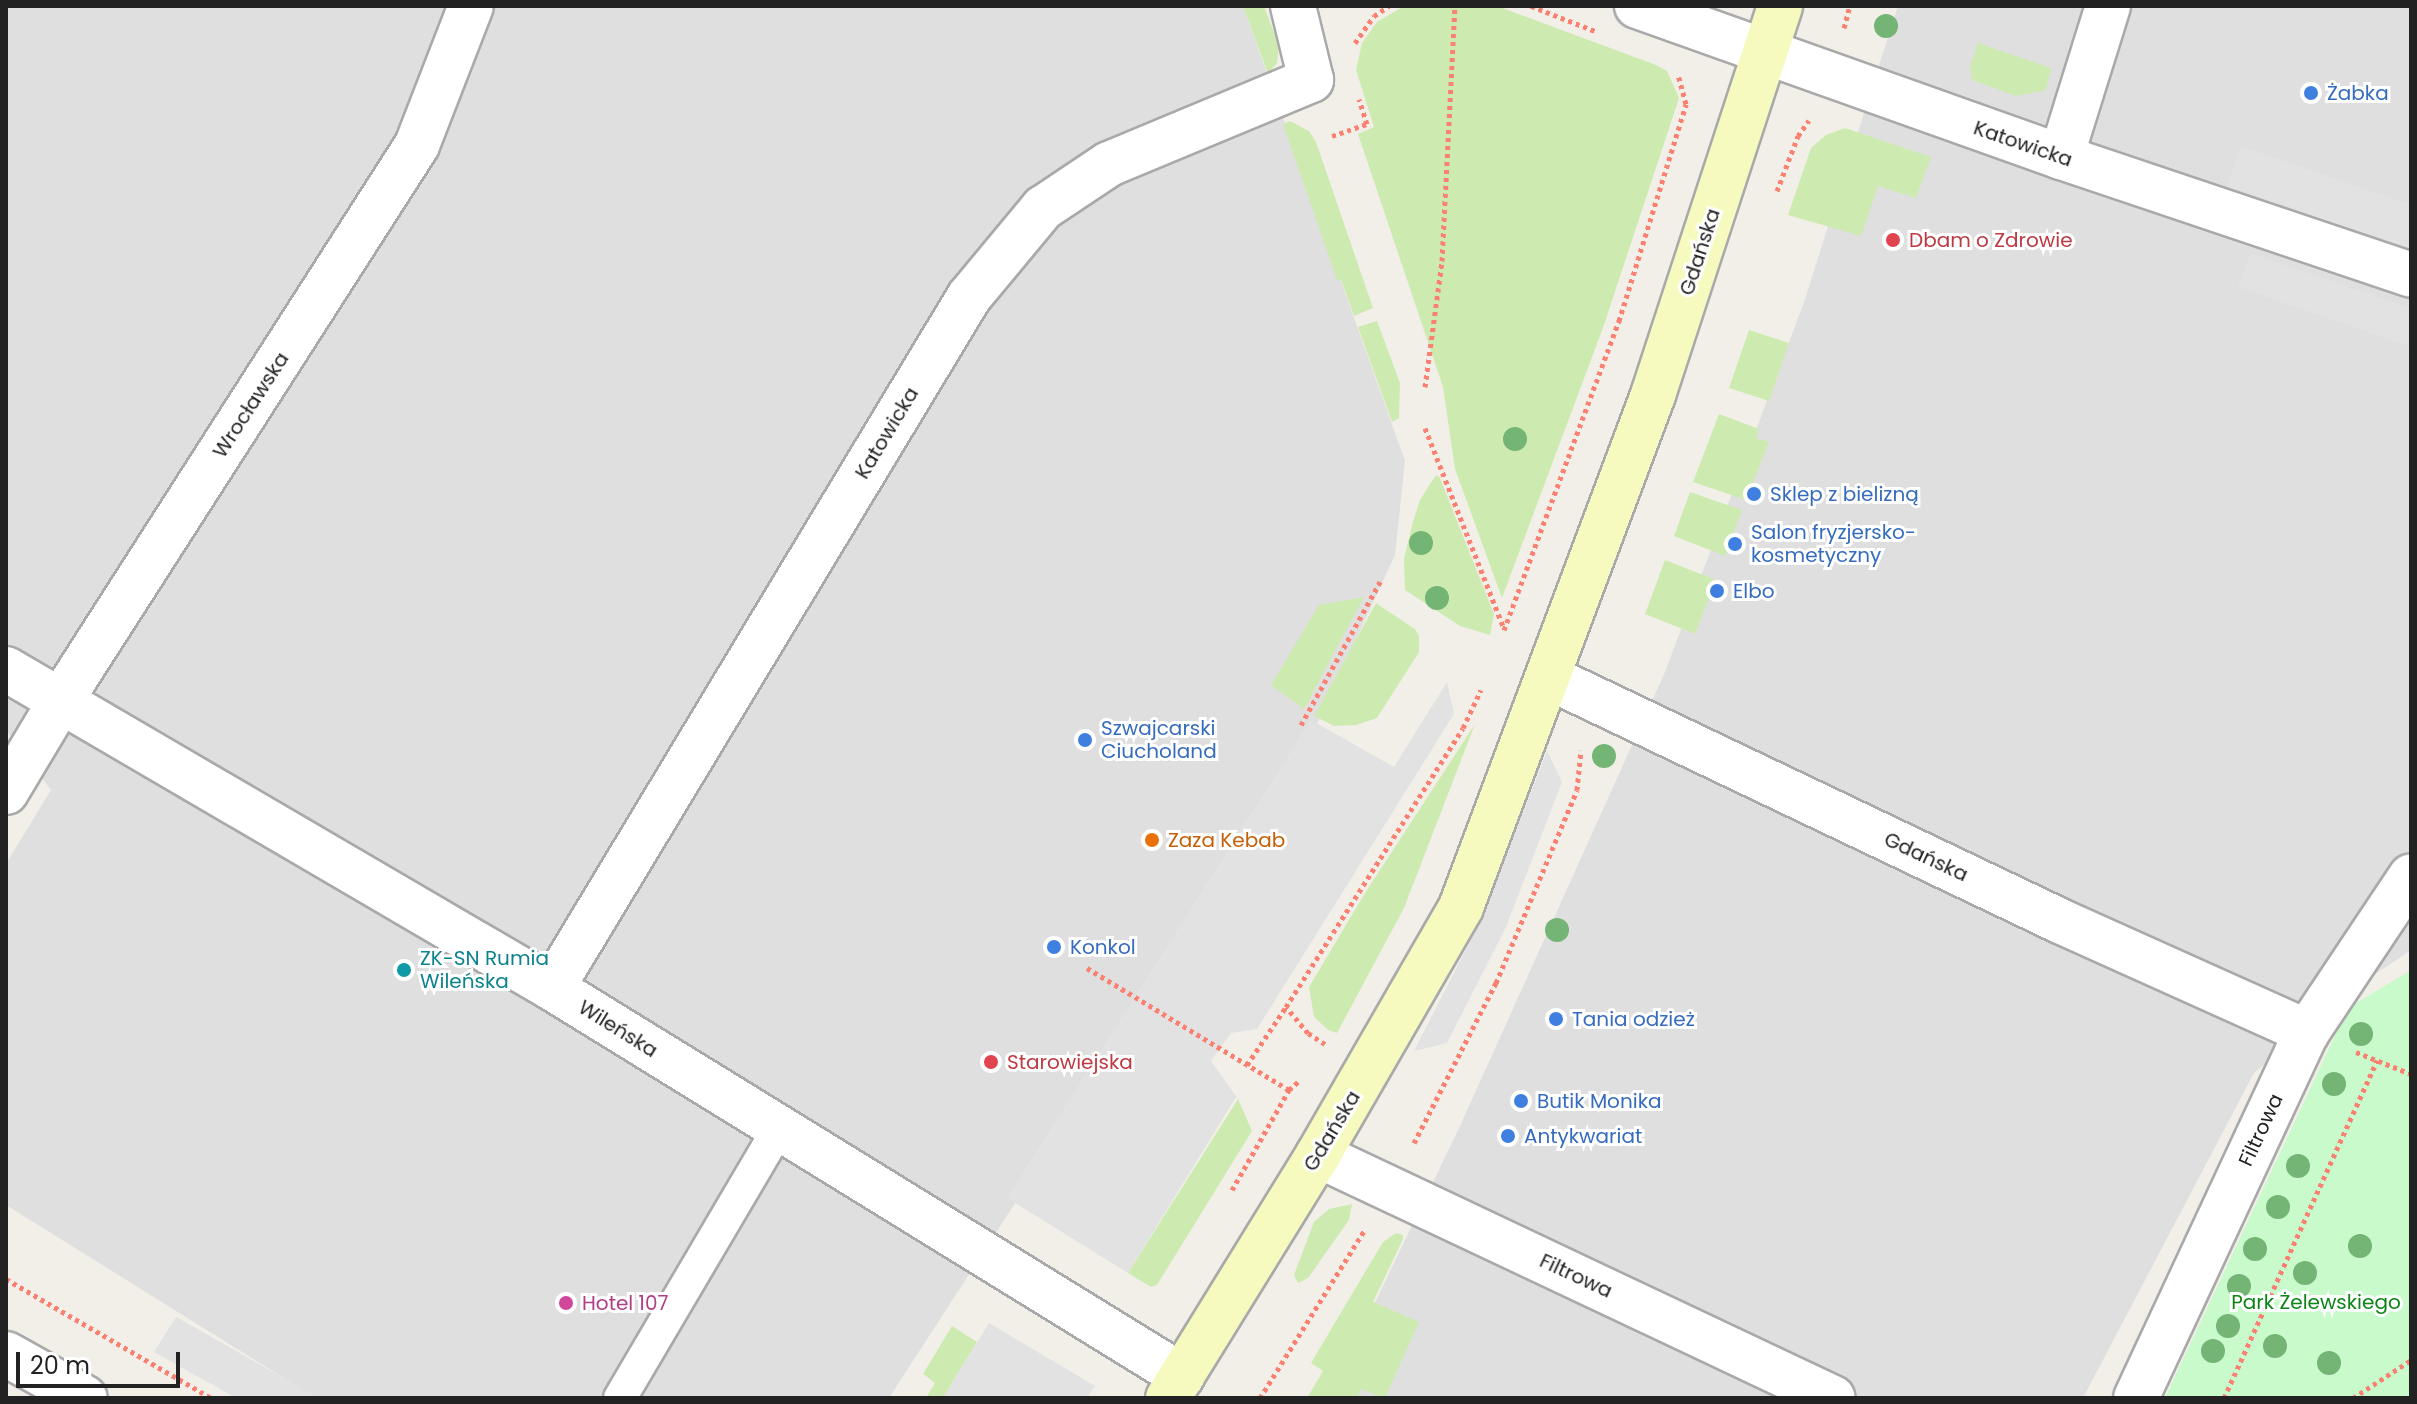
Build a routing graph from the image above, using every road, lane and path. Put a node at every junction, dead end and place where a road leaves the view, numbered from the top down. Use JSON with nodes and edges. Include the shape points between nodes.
{"nodes":[{"id":1,"x":471,"y":6,"type":"edge"},
{"id":2,"x":1294,"y":6,"type":"edge"},
{"id":3,"x":1455,"y":6,"type":"edge"},
{"id":4,"x":1637,"y":6,"type":"edge"},
{"id":5,"x":1780,"y":6,"type":"edge"},
{"id":6,"x":2108,"y":6,"type":"edge"},
{"id":7,"x":1765,"y":53,"type":"junction"},
{"id":8,"x":1676,"y":64,"type":"dead end"},
{"id":9,"x":2061,"y":157,"type":"junction"},
{"id":10,"x":2411,"y":275,"type":"edge"},
{"id":11,"x":1425,"y":387,"type":"dead end"},
{"id":12,"x":1425,"y":428,"type":"dead end"},
{"id":13,"x":1381,"y":580,"type":"dead end"},
{"id":14,"x":6,"y":669,"type":"edge"},
{"id":15,"x":1548,"y":677,"type":"junction"},
{"id":16,"x":1481,"y":690,"type":"dead end"},
{"id":17,"x":61,"y":700,"type":"junction"},
{"id":18,"x":1301,"y":725,"type":"dead end"},
{"id":19,"x":1581,"y":747,"type":"dead end"},
{"id":20,"x":6,"y":792,"type":"edge"},
{"id":21,"x":2411,"y":876,"type":"edge"},
{"id":22,"x":1087,"y":968,"type":"dead end"},
{"id":23,"x":552,"y":988,"type":"junction"},
{"id":24,"x":1286,"y":1007,"type":"junction"},
{"id":25,"x":2307,"y":1032,"type":"junction"},
{"id":26,"x":1335,"y":1051,"type":"dead end"},
{"id":27,"x":2377,"y":1060,"type":"junction"},
{"id":28,"x":1247,"y":1065,"type":"junction"},
{"id":29,"x":2411,"y":1074,"type":"edge"},
{"id":30,"x":1289,"y":1090,"type":"dead end"},
{"id":31,"x":779,"y":1128,"type":"junction"},
{"id":32,"x":1409,"y":1153,"type":"dead end"},
{"id":33,"x":1318,"y":1155,"type":"junction"},
{"id":34,"x":1366,"y":1227,"type":"dead end"},
{"id":35,"x":6,"y":1279,"type":"edge"},
{"id":36,"x":6,"y":1354,"type":"edge"},
{"id":37,"x":2411,"y":1360,"type":"edge"},
{"id":38,"x":1175,"y":1387,"type":"edge"},
{"id":39,"x":85,"y":1398,"type":"edge"},
{"id":40,"x":211,"y":1398,"type":"edge"},
{"id":41,"x":620,"y":1398,"type":"edge"},
{"id":42,"x":1260,"y":1398,"type":"edge"},
{"id":43,"x":1833,"y":1398,"type":"edge"},
{"id":44,"x":2136,"y":1398,"type":"edge"},
{"id":45,"x":2224,"y":1398,"type":"edge"},
{"id":46,"x":2353,"y":1398,"type":"edge"}],
"edges":[{"from":1,"to":17,"type":"street","name":"Wrocławska","via":[[417,145]]},
{"from":2,"to":23,"type":"street","name":"Katowicka","via":[[1311,80],[1109,164],[1043,208],[969,297]]},
{"from":3,"to":11,"type":"path","via":[[1442,261]]},
{"from":4,"to":7,"type":"street","name":"Katowicka"},
{"from":5,"to":7,"type":"main road","name":"Gdańska"},
{"from":6,"to":9,"type":"street"},
{"from":7,"to":9,"type":"street","name":"Katowicka"},
{"from":7,"to":15,"type":"main road","name":"Gdańska","via":[[1653,395]]},
{"from":8,"to":12,"type":"path","via":[[1686,104],[1619,321],[1504,630]]},
{"from":9,"to":10,"type":"street","name":"Katowicka"},
{"from":13,"to":18,"type":"path"},
{"from":14,"to":17,"type":"street","name":"Wileńska"},
{"from":15,"to":25,"type":"street","name":"Gdańska"},
{"from":15,"to":33,"type":"main road","name":"Gdańska","via":[[1461,907]]},
{"from":16,"to":24,"type":"path","via":[[1463,728]]},
{"from":17,"to":20,"type":"street","name":"Wrocławska"},
{"from":17,"to":23,"type":"street","name":"Wileńska"},
{"from":19,"to":32,"type":"path","via":[[1577,790],[1496,983]]},
{"from":21,"to":25,"type":"street","name":"Filtrowa"},
{"from":22,"to":28,"type":"path"},
{"from":23,"to":31,"type":"street","name":"Wileńska"},
{"from":24,"to":26,"type":"path","via":[[1308,1033]]},
{"from":24,"to":28,"type":"path"},
{"from":25,"to":27,"type":"path"},
{"from":25,"to":44,"type":"street","name":"Filtrowa"},
{"from":27,"to":29,"type":"path"},
{"from":27,"to":45,"type":"path"},
{"from":28,"to":30,"type":"path"},
{"from":31,"to":38,"type":"street","name":"Wileńska"},
{"from":31,"to":41,"type":"lane"},
{"from":33,"to":38,"type":"main road","name":"Gdańska"},
{"from":33,"to":43,"type":"street","name":"Filtrowa"},
{"from":34,"to":42,"type":"path"},
{"from":35,"to":40,"type":"path"},
{"from":36,"to":39,"type":"street"},
{"from":37,"to":46,"type":"path"}]}
